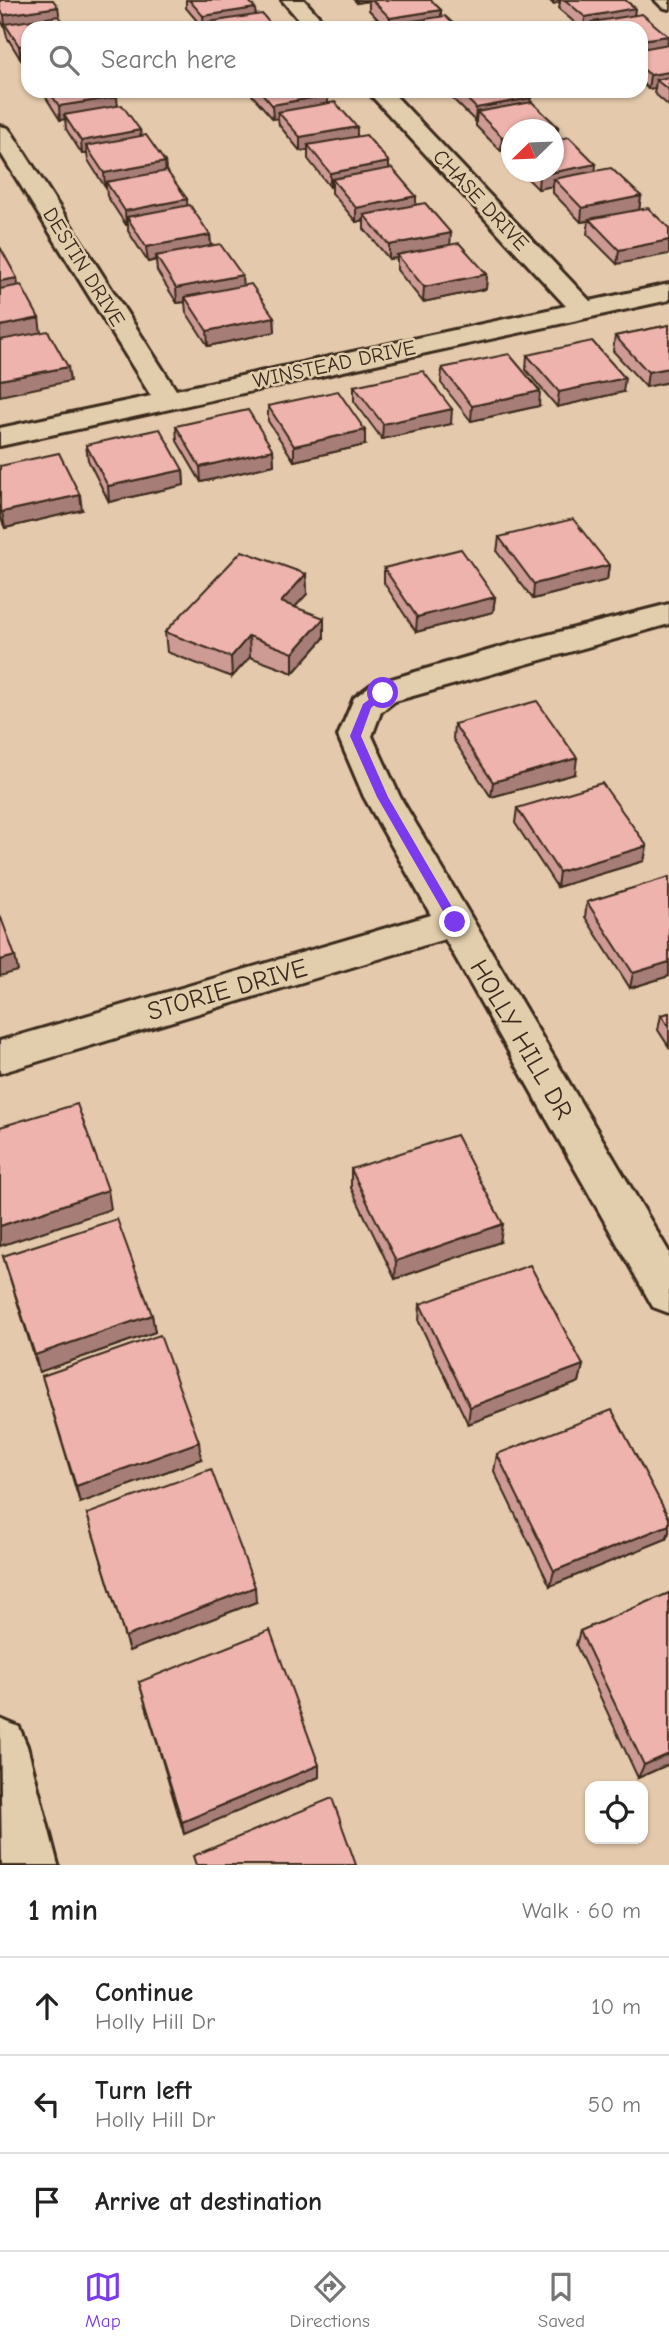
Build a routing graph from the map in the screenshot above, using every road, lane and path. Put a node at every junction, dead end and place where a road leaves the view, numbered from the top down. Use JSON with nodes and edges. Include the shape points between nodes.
{"nodes":[{"id":1,"x":292,"y":0,"type":"edge"},
{"id":2,"x":665,"y":0,"type":"edge"},
{"id":3,"x":669,"y":3,"type":"edge"},
{"id":4,"x":312,"y":21,"type":"edge"},
{"id":5,"x":385,"y":98,"type":"edge"},
{"id":6,"x":0,"y":133,"type":"edge"},
{"id":7,"x":669,"y":292,"type":"edge"},
{"id":8,"x":584,"y":310,"type":"junction"},
{"id":9,"x":168,"y":400,"type":"junction"},
{"id":10,"x":0,"y":437,"type":"edge"},
{"id":11,"x":669,"y":614,"type":"edge"},
{"id":12,"x":455,"y":922,"type":"junction"},
{"id":13,"x":0,"y":1057,"type":"edge"},
{"id":14,"x":669,"y":1293,"type":"edge"},
{"id":15,"x":0,"y":1746,"type":"edge"},
{"id":16,"x":7,"y":1802,"type":"edge"},
{"id":17,"x":30,"y":1865,"type":"edge"}],
"edges":[{"from":1,"to":4,"type":"street"},
{"from":2,"to":3,"type":"street"},
{"from":5,"to":8,"type":"street","name":"CHASE DRIVE"},
{"from":6,"to":9,"type":"street","name":"DESTIN DRIVE"},
{"from":7,"to":8,"type":"street","name":"WINSTEAD DRIVE"},
{"from":8,"to":9,"type":"street","name":"WINSTEAD DRIVE"},
{"from":9,"to":10,"type":"street","name":"WINSTEAD DRIVE"},
{"from":11,"to":12,"type":"street","name":"HOLLY HILL DR","via":[[383,693],[366,706],[355,736],[382,797]]},
{"from":12,"to":13,"type":"street","name":"STORIE DRIVE"},
{"from":12,"to":14,"type":"street","name":"HOLLY HILL DR"},
{"from":15,"to":16,"type":"street"},
{"from":16,"to":17,"type":"street"}]}
